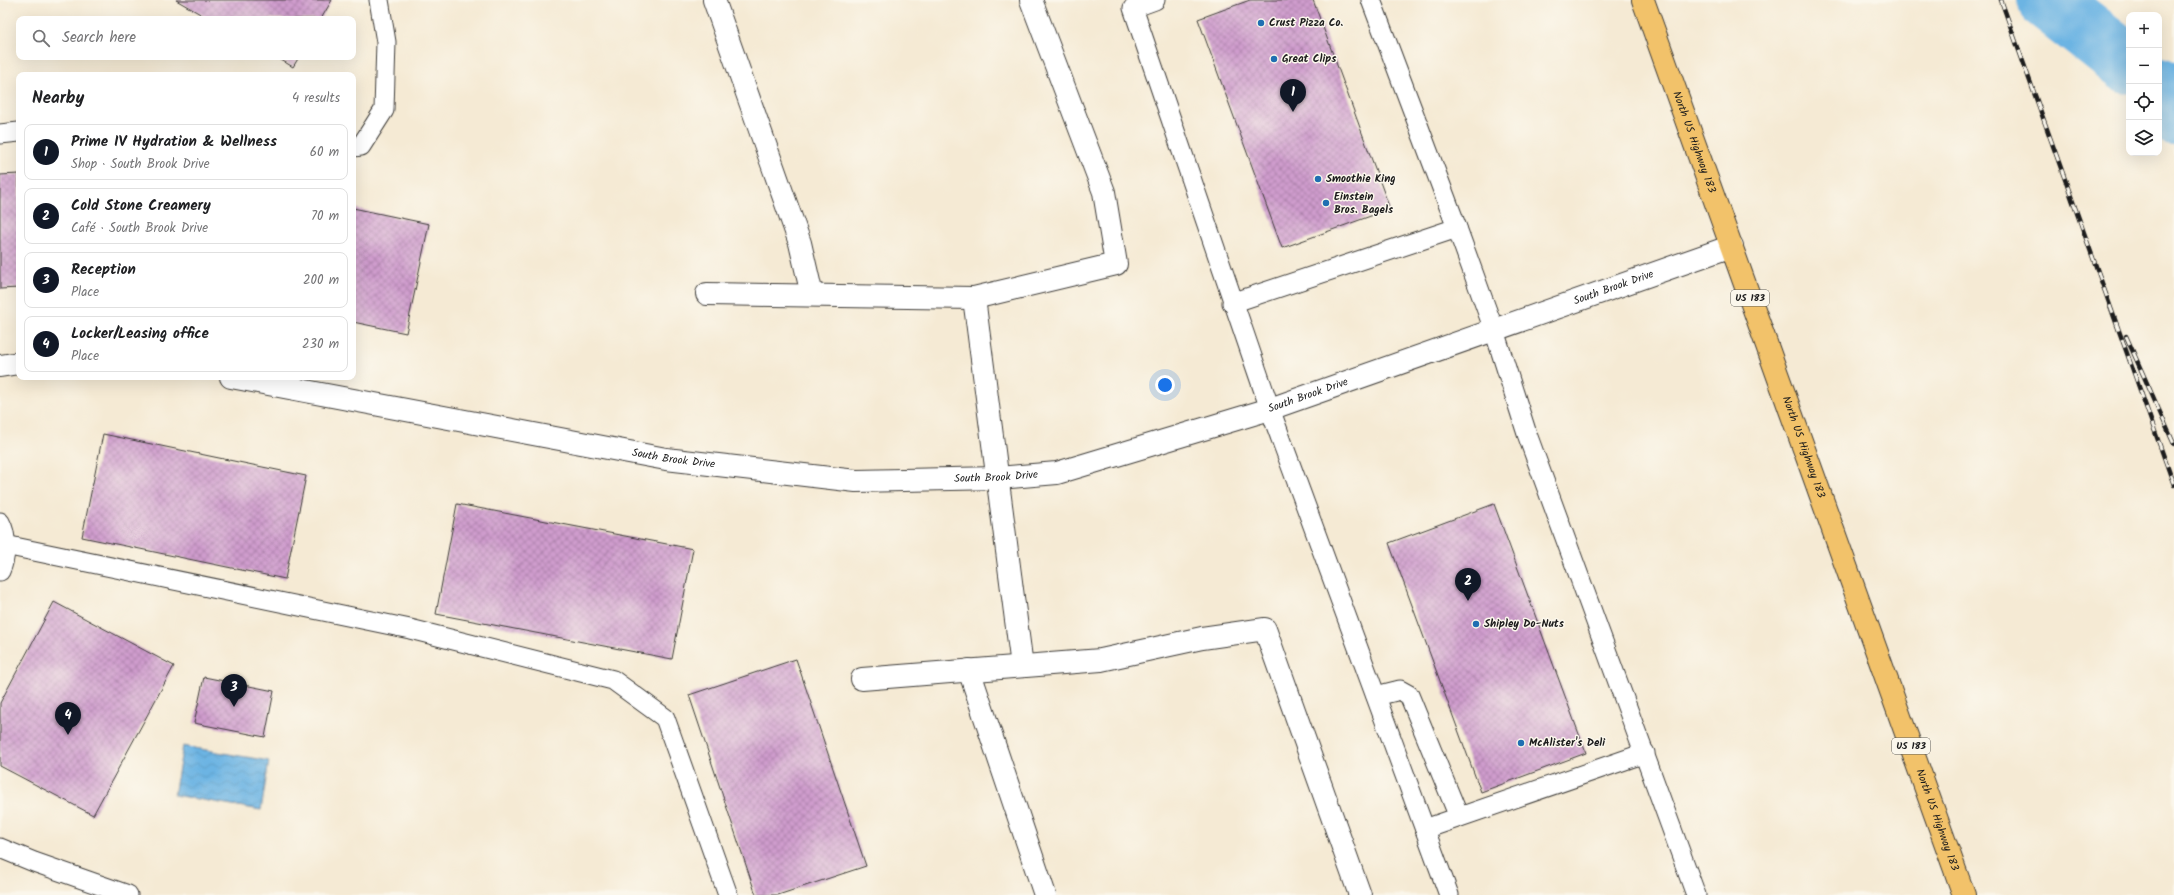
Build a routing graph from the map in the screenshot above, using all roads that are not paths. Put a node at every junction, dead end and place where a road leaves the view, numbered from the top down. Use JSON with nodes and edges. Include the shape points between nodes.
{"nodes":[{"id":1,"x":379,"y":0,"type":"edge"},
{"id":2,"x":714,"y":0,"type":"edge"},
{"id":3,"x":1031,"y":0,"type":"edge"},
{"id":4,"x":1155,"y":0,"type":"edge"},
{"id":5,"x":1372,"y":0,"type":"edge"},
{"id":6,"x":1643,"y":0,"type":"edge"},
{"id":7,"x":1131,"y":4,"type":"edge"},
{"id":8,"x":16,"y":132,"type":"edge"},
{"id":9,"x":0,"y":134,"type":"edge"},
{"id":10,"x":356,"y":147,"type":"edge"},
{"id":11,"x":1457,"y":228,"type":"junction"},
{"id":12,"x":1732,"y":246,"type":"junction"},
{"id":13,"x":707,"y":294,"type":"dead end"},
{"id":14,"x":812,"y":295,"type":"junction"},
{"id":15,"x":974,"y":298,"type":"junction"},
{"id":16,"x":1232,"y":302,"type":"junction"},
{"id":17,"x":1494,"y":330,"type":"junction"},
{"id":18,"x":16,"y":363,"type":"edge"},
{"id":19,"x":0,"y":366,"type":"edge"},
{"id":20,"x":247,"y":380,"type":"edge"},
{"id":21,"x":1270,"y":409,"type":"junction"},
{"id":22,"x":998,"y":478,"type":"junction"},
{"id":23,"x":0,"y":522,"type":"edge"},
{"id":24,"x":5,"y":545,"type":"junction"},
{"id":25,"x":0,"y":571,"type":"edge"},
{"id":26,"x":1022,"y":666,"type":"junction"},
{"id":27,"x":969,"y":670,"type":"junction"},
{"id":28,"x":862,"y":679,"type":"dead end"},
{"id":29,"x":1376,"y":696,"type":"junction"},
{"id":30,"x":1645,"y":753,"type":"junction"},
{"id":31,"x":1459,"y":817,"type":"junction"},
{"id":32,"x":1424,"y":829,"type":"junction"},
{"id":33,"x":0,"y":848,"type":"edge"},
{"id":34,"x":128,"y":895,"type":"edge"},
{"id":35,"x":728,"y":895,"type":"edge"},
{"id":36,"x":1045,"y":895,"type":"edge"},
{"id":37,"x":1360,"y":895,"type":"edge"},
{"id":38,"x":1449,"y":895,"type":"edge"},
{"id":39,"x":1696,"y":895,"type":"edge"},
{"id":40,"x":1964,"y":895,"type":"edge"}],
"edges":[{"from":1,"to":10,"type":"lane","via":[[386,42],[384,110],[361,146]]},
{"from":2,"to":14,"type":"street","via":[[800,243]]},
{"from":3,"to":15,"type":"street","via":[[1104,192],[1116,264]]},
{"from":4,"to":7,"type":"lane"},
{"from":5,"to":11,"type":"lane"},
{"from":6,"to":12,"type":"main road","name":"North US Highway 183","number":"US 183"},
{"from":7,"to":16,"type":"lane"},
{"from":8,"to":9,"type":"lane"},
{"from":11,"to":16,"type":"lane"},
{"from":11,"to":17,"type":"lane"},
{"from":12,"to":17,"type":"street","name":"South Brook Drive"},
{"from":12,"to":40,"type":"main road","name":"North US Highway 183","number":"US 183"},
{"from":13,"to":14,"type":"street"},
{"from":14,"to":15,"type":"street"},
{"from":15,"to":22,"type":"street"},
{"from":16,"to":21,"type":"lane"},
{"from":17,"to":21,"type":"street","name":"South Brook Drive"},
{"from":17,"to":30,"type":"lane","via":[[1527,434]]},
{"from":18,"to":19,"type":"street"},
{"from":20,"to":22,"type":"street","name":"South Brook Drive","via":[[666,459],[856,481]]},
{"from":21,"to":22,"type":"street","name":"South Brook Drive","via":[[1057,473]]},
{"from":21,"to":29,"type":"lane"},
{"from":22,"to":26,"type":"street"},
{"from":23,"to":24,"type":"lane"},
{"from":24,"to":25,"type":"lane"},
{"from":24,"to":35,"type":"lane","via":[[402,628],[613,680],[665,718]]},
{"from":26,"to":27,"type":"street"},
{"from":26,"to":37,"type":"street","via":[[1101,660],[1202,638],[1264,629]]},
{"from":27,"to":28,"type":"street"},
{"from":27,"to":36,"type":"street"},
{"from":29,"to":31,"type":"lane","via":[[1400,690],[1409,695]]},
{"from":29,"to":32,"type":"lane"},
{"from":30,"to":31,"type":"lane"},
{"from":30,"to":39,"type":"lane"},
{"from":31,"to":32,"type":"lane"},
{"from":32,"to":38,"type":"lane"},
{"from":33,"to":34,"type":"lane"}]}
